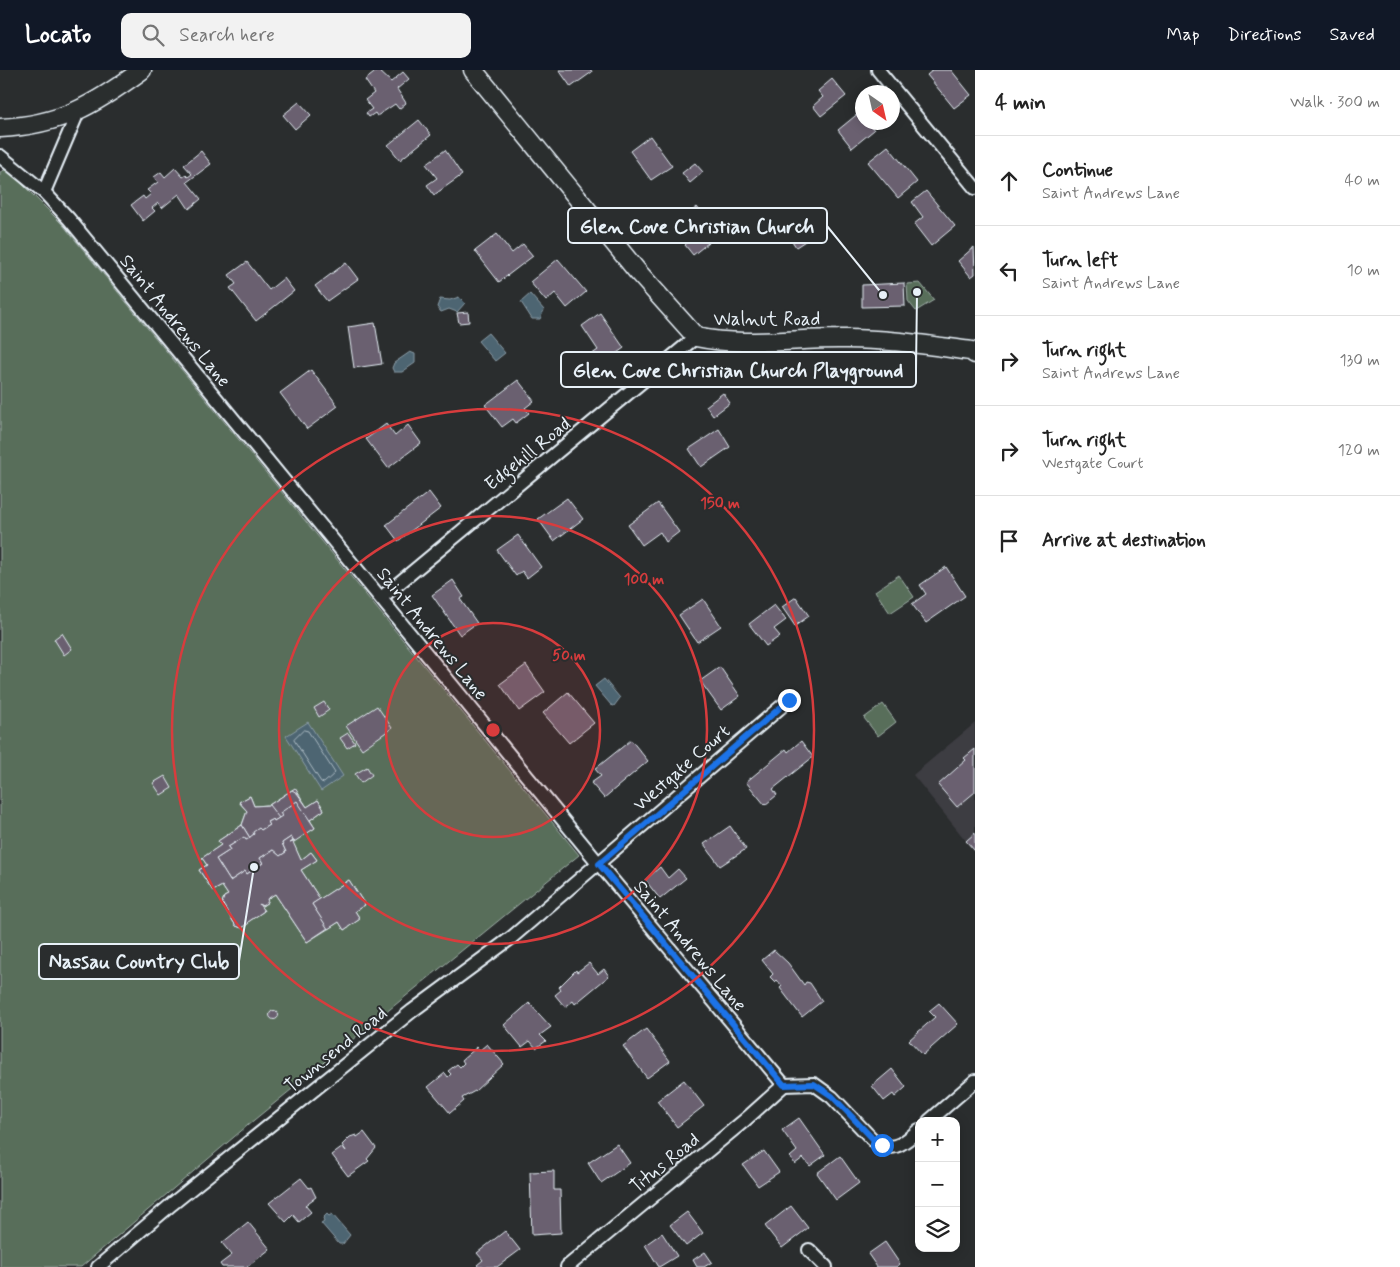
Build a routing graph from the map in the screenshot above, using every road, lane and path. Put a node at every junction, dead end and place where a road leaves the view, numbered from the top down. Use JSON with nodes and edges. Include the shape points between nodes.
{"nodes":[{"id":1,"x":142,"y":70,"type":"edge"},
{"id":2,"x":473,"y":70,"type":"edge"},
{"id":3,"x":878,"y":70,"type":"edge"},
{"id":4,"x":78,"y":112,"type":"junction"},
{"id":5,"x":0,"y":128,"type":"edge"},
{"id":6,"x":0,"y":156,"type":"edge"},
{"id":7,"x":975,"y":188,"type":"edge"},
{"id":8,"x":44,"y":192,"type":"junction"},
{"id":9,"x":696,"y":337,"type":"junction"},
{"id":10,"x":974,"y":352,"type":"edge"},
{"id":11,"x":381,"y":598,"type":"junction"},
{"id":12,"x":789,"y":700,"type":"dead end"},
{"id":13,"x":599,"y":864,"type":"junction"},
{"id":14,"x":975,"y":1081,"type":"edge"},
{"id":15,"x":784,"y":1085,"type":"junction"},
{"id":16,"x":934,"y":1117,"type":"edge"},
{"id":17,"x":915,"y":1133,"type":"edge"},
{"id":18,"x":809,"y":1250,"type":"dead end"},
{"id":19,"x":98,"y":1267,"type":"edge"},
{"id":20,"x":567,"y":1267,"type":"edge"},
{"id":21,"x":826,"y":1267,"type":"edge"}],
"edges":[{"from":1,"to":4,"type":"street"},
{"from":2,"to":9,"type":"street","name":"Walnut Road"},
{"from":3,"to":7,"type":"street"},
{"from":4,"to":5,"type":"street","via":[[36,125]]},
{"from":4,"to":8,"type":"street"},
{"from":6,"to":8,"type":"street","name":"Saint Andrews Lane"},
{"from":8,"to":11,"type":"street","name":"Saint Andrews Lane"},
{"from":9,"to":10,"type":"street","name":"Walnut Road","via":[[735,342],[895,341]]},
{"from":9,"to":11,"type":"street","name":"Edgehill Road"},
{"from":11,"to":13,"type":"street","name":"Saint Andrews Lane"},
{"from":12,"to":13,"type":"street","name":"Westgate Court"},
{"from":13,"to":15,"type":"street","name":"Saint Andrews Lane"},
{"from":13,"to":19,"type":"street","name":"Townsend Road","via":[[511,938],[412,1011],[172,1204]]},
{"from":14,"to":16,"type":"street"},
{"from":15,"to":17,"type":"street","via":[[814,1084],[832,1096],[882,1145],[897,1146]]},
{"from":15,"to":20,"type":"street","name":"Titus Road"},
{"from":18,"to":21,"type":"street"}]}
